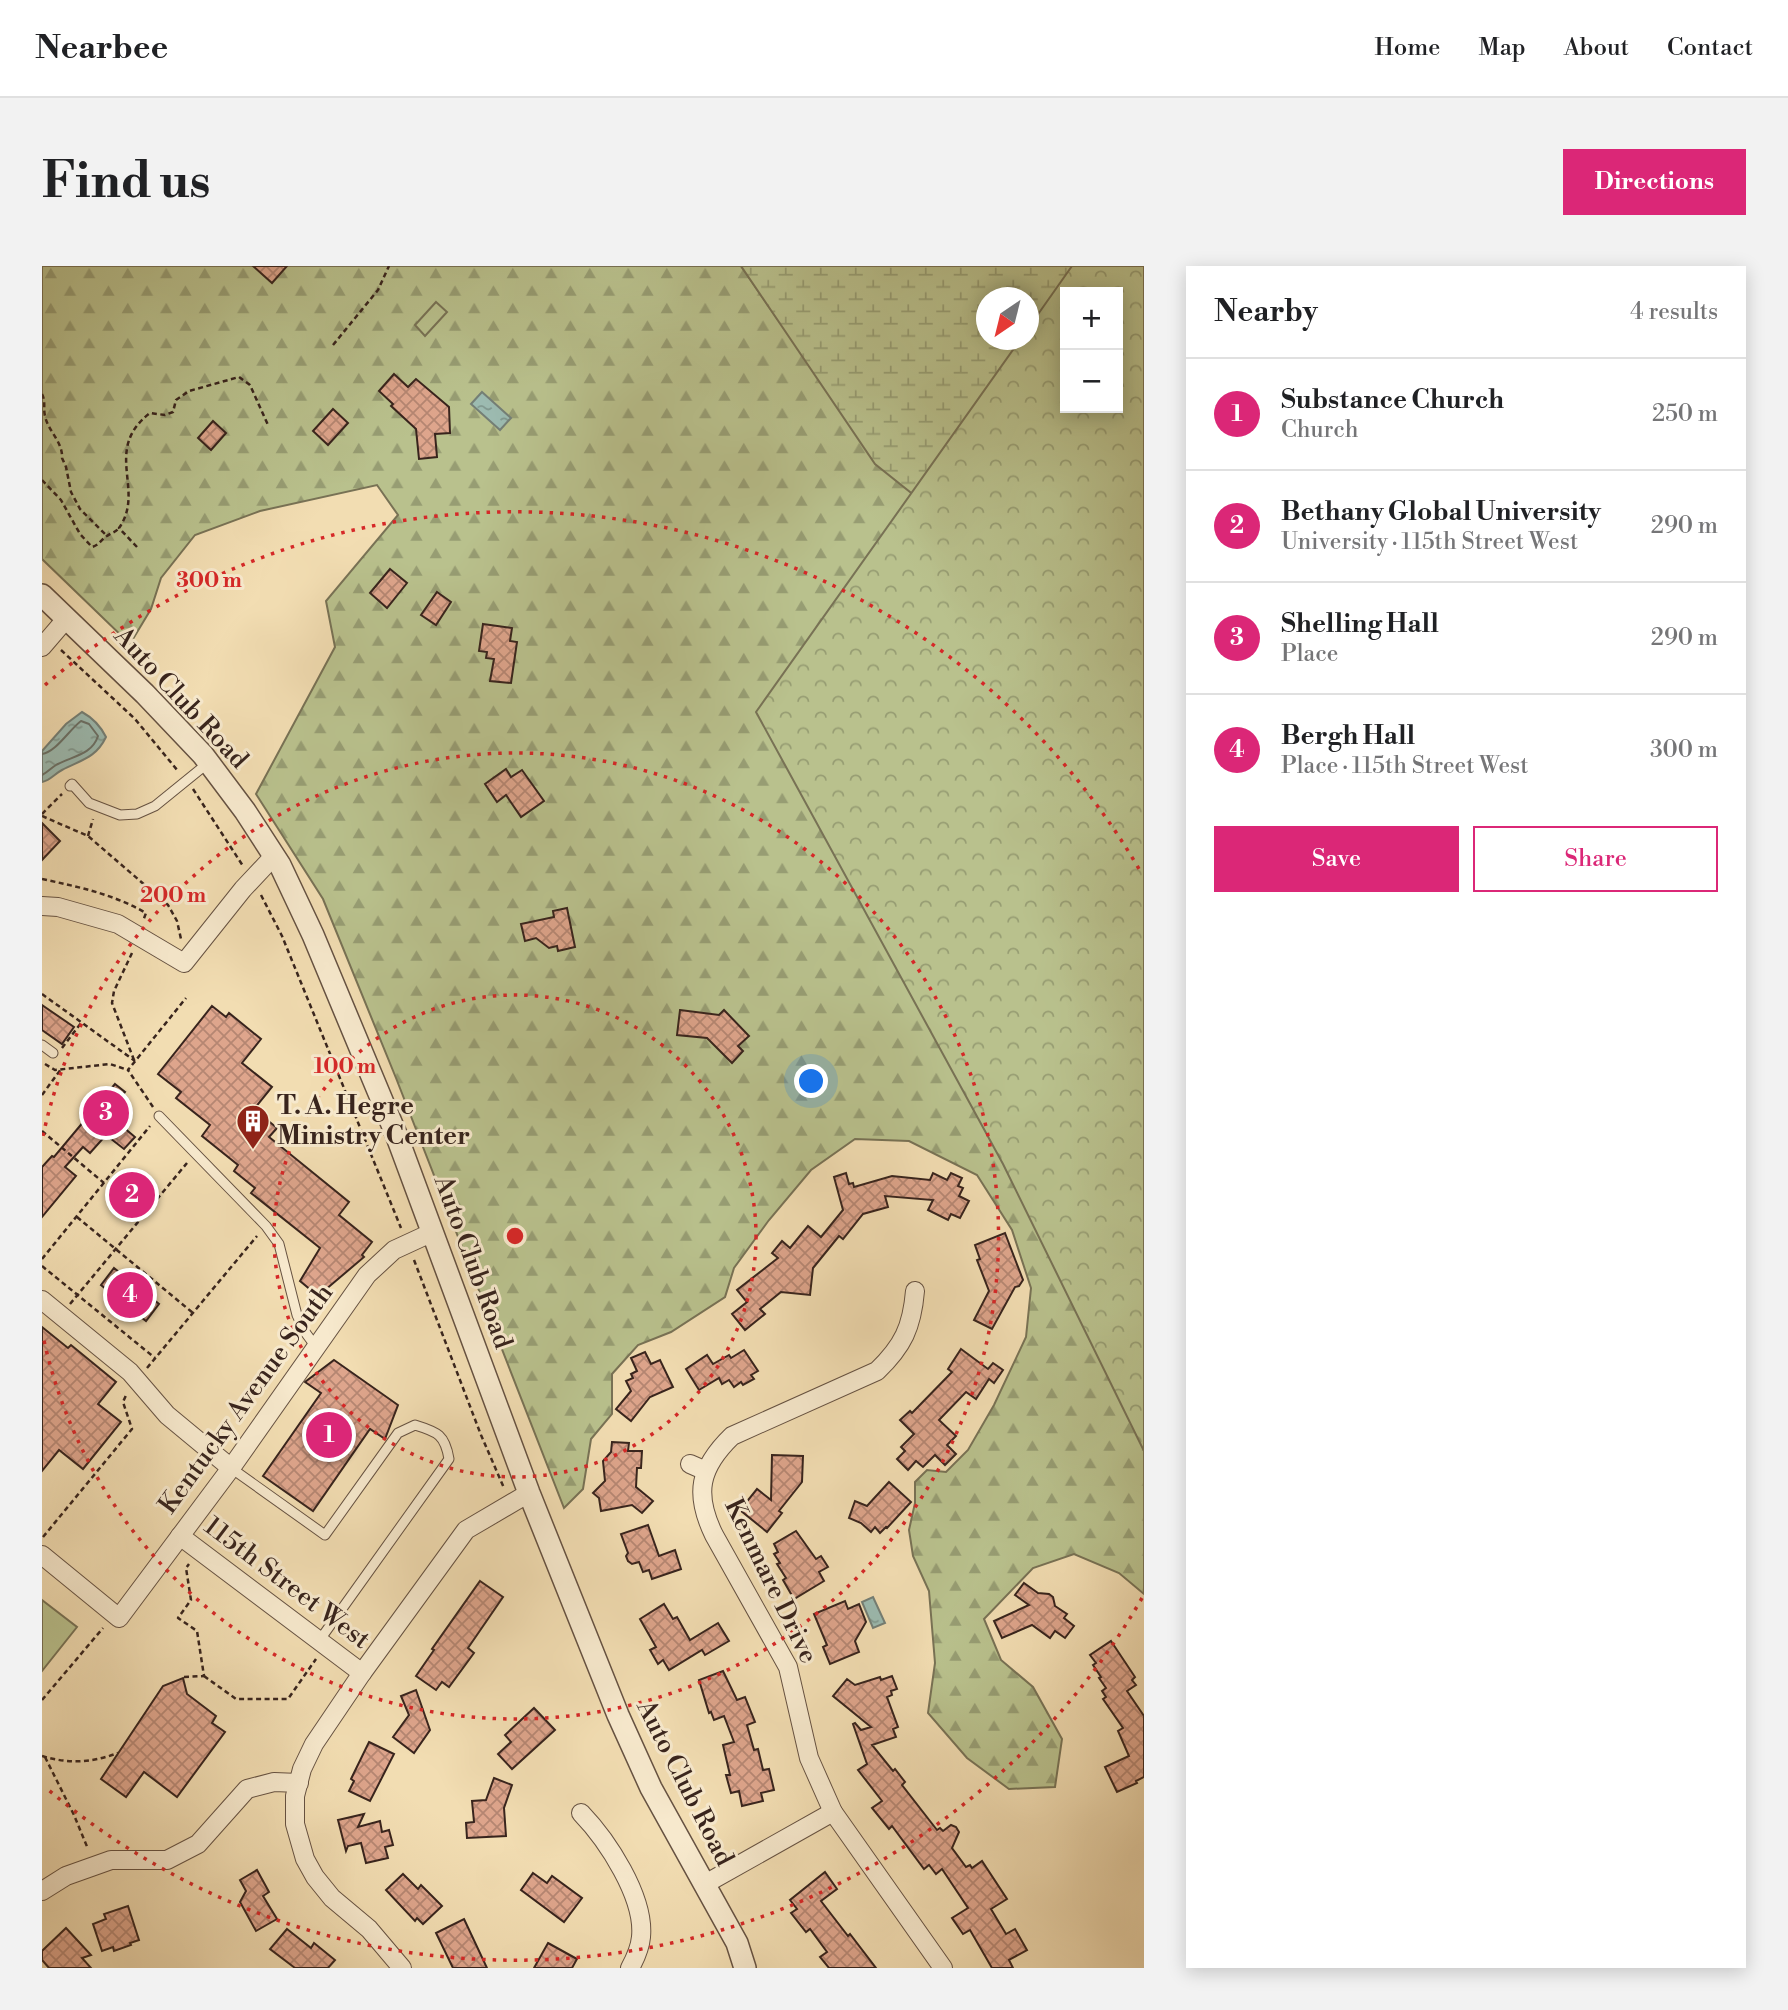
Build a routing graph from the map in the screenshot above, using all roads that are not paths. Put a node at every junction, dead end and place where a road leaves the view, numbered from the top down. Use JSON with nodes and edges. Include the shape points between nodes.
{"nodes":[{"id":1,"x":42,"y":595,"type":"edge"},
{"id":2,"x":66,"y":619,"type":"junction"},
{"id":3,"x":46,"y":643,"type":"edge"},
{"id":4,"x":208,"y":763,"type":"junction"},
{"id":5,"x":70,"y":786,"type":"road end"},
{"id":6,"x":274,"y":856,"type":"junction"},
{"id":7,"x":42,"y":906,"type":"edge"},
{"id":8,"x":42,"y":1045,"type":"edge"},
{"id":9,"x":52,"y":1053,"type":"road end"},
{"id":10,"x":159,"y":1115,"type":"road end"},
{"id":11,"x":433,"y":1232,"type":"junction"},
{"id":12,"x":915,"y":1291,"type":"dead end"},
{"id":13,"x":42,"y":1300,"type":"edge"},
{"id":14,"x":316,"y":1347,"type":"junction"},
{"id":15,"x":231,"y":1468,"type":"junction"},
{"id":16,"x":529,"y":1493,"type":"junction"},
{"id":17,"x":180,"y":1536,"type":"junction"},
{"id":18,"x":42,"y":1555,"type":"edge"},
{"id":19,"x":322,"y":1643,"type":"junction"},
{"id":20,"x":362,"y":1673,"type":"junction"},
{"id":21,"x":299,"y":1783,"type":"junction"},
{"id":22,"x":580,"y":1812,"type":"dead end"},
{"id":23,"x":833,"y":1812,"type":"junction"},
{"id":24,"x":705,"y":1884,"type":"junction"},
{"id":25,"x":42,"y":1891,"type":"edge"},
{"id":26,"x":402,"y":1968,"type":"edge"},
{"id":27,"x":630,"y":1968,"type":"edge"},
{"id":28,"x":745,"y":1968,"type":"edge"},
{"id":29,"x":943,"y":1968,"type":"edge"}],
"edges":[{"from":1,"to":2,"type":"street","name":"Auto Club Road"},
{"from":2,"to":3,"type":"street"},
{"from":2,"to":4,"type":"street","name":"Auto Club Road","via":[[145,694]]},
{"from":4,"to":5,"type":"lane","via":[[155,806],[137,814],[120,815],[89,803]]},
{"from":4,"to":6,"type":"street","name":"Auto Club Road"},
{"from":6,"to":7,"type":"street","via":[[184,963],[146,932]]},
{"from":6,"to":11,"type":"street","name":"Auto Club Road","via":[[313,935]]},
{"from":8,"to":9,"type":"lane"},
{"from":10,"to":14,"type":"lane","via":[[279,1244],[297,1315]]},
{"from":11,"to":14,"type":"street","name":"Kentucky Avenue South","via":[[394,1250],[367,1275]]},
{"from":11,"to":16,"type":"street","name":"Auto Club Road"},
{"from":12,"to":23,"type":"street","name":"Kenmare Drive","via":[[905,1336],[877,1371],[732,1436],[698,1467],[704,1514],[788,1667],[809,1758]]},
{"from":13,"to":15,"type":"street","via":[[130,1372],[167,1415]]},
{"from":14,"to":15,"type":"street","name":"Kentucky Avenue South"},
{"from":15,"to":17,"type":"street","name":"Kentucky Avenue South"},
{"from":15,"to":19,"type":"lane","via":[[326,1535],[398,1433],[415,1425],[435,1431],[446,1443],[449,1459]]},
{"from":16,"to":20,"type":"street","via":[[466,1530]]},
{"from":16,"to":24,"type":"street","name":"Auto Club Road","via":[[640,1764]]},
{"from":17,"to":18,"type":"street","name":"Kentucky Avenue South","via":[[116,1616]]},
{"from":17,"to":19,"type":"street","name":"115th Street West"},
{"from":19,"to":20,"type":"street","name":"115th Street West"},
{"from":20,"to":21,"type":"street","via":[[314,1744]]},
{"from":21,"to":25,"type":"street","via":[[274,1782],[247,1789],[198,1844],[167,1860],[111,1860],[66,1876]]},
{"from":21,"to":26,"type":"street","via":[[295,1824],[315,1877]]},
{"from":22,"to":27,"type":"street","via":[[609,1849],[638,1904],[641,1939]]},
{"from":23,"to":24,"type":"street"},
{"from":23,"to":29,"type":"street","name":"Kenmare Drive"},
{"from":24,"to":28,"type":"street","name":"Auto Club Road","via":[[737,1943]]}]}
